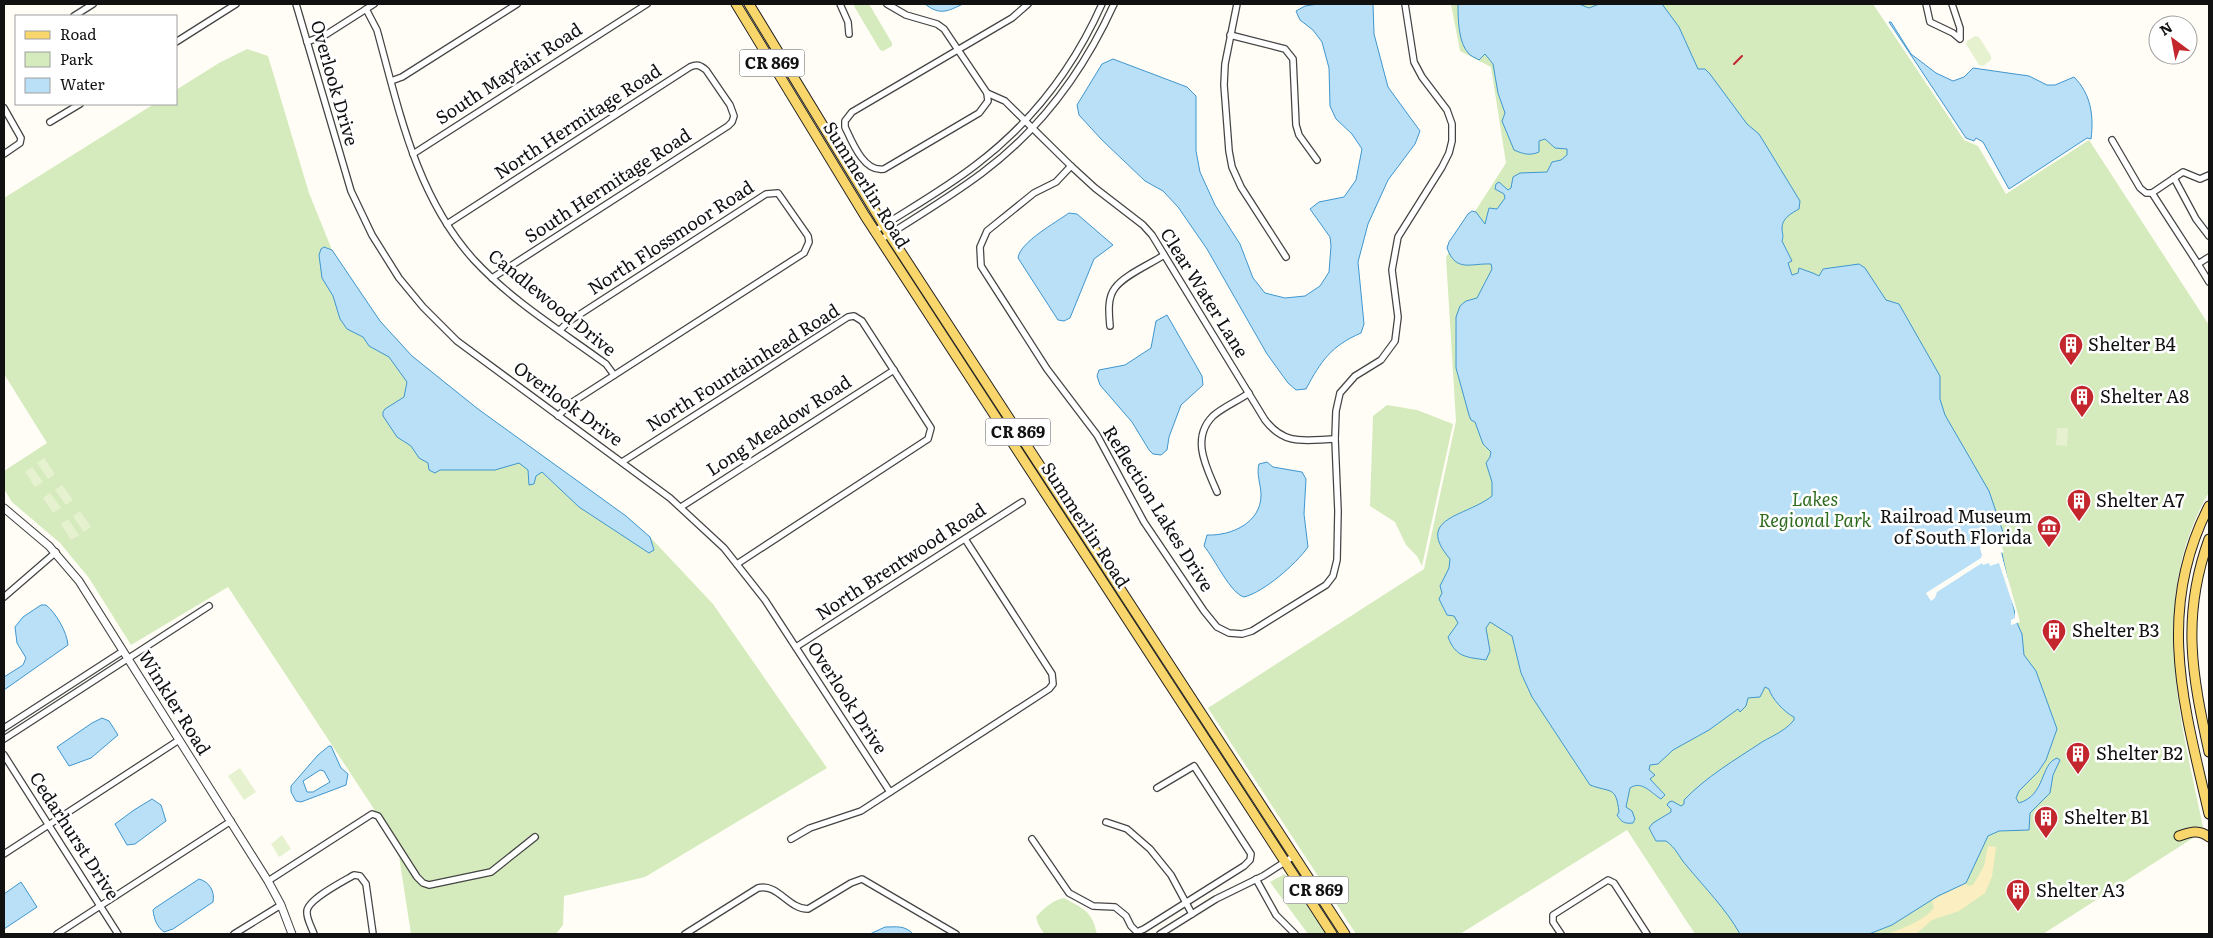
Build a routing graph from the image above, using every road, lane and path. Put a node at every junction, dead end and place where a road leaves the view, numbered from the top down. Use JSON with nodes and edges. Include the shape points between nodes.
{"nodes":[{"id":1,"x":93,"y":4,"type":"edge"},
{"id":2,"x":236,"y":4,"type":"edge"},
{"id":3,"x":296,"y":4,"type":"edge"},
{"id":4,"x":374,"y":4,"type":"edge"},
{"id":5,"x":516,"y":4,"type":"edge"},
{"id":6,"x":647,"y":4,"type":"edge"},
{"id":7,"x":736,"y":4,"type":"edge"},
{"id":8,"x":749,"y":4,"type":"edge"},
{"id":9,"x":840,"y":4,"type":"edge"},
{"id":10,"x":887,"y":4,"type":"edge"},
{"id":11,"x":1028,"y":4,"type":"edge"},
{"id":12,"x":1102,"y":4,"type":"edge"},
{"id":13,"x":1114,"y":4,"type":"edge"},
{"id":14,"x":1238,"y":4,"type":"edge"},
{"id":15,"x":1405,"y":4,"type":"edge"},
{"id":16,"x":1926,"y":4,"type":"edge"},
{"id":17,"x":1952,"y":4,"type":"edge"},
{"id":18,"x":366,"y":9,"type":"junction"},
{"id":19,"x":76,"y":15,"type":"edge"},
{"id":20,"x":849,"y":34,"type":"dead end"},
{"id":21,"x":1230,"y":35,"type":"junction"},
{"id":22,"x":178,"y":41,"type":"edge"},
{"id":23,"x":307,"y":42,"type":"junction"},
{"id":24,"x":958,"y":48,"type":"junction"},
{"id":25,"x":391,"y":81,"type":"junction"},
{"id":26,"x":988,"y":93,"type":"junction"},
{"id":27,"x":78,"y":105,"type":"edge"},
{"id":28,"x":4,"y":108,"type":"edge"},
{"id":29,"x":733,"y":113,"type":"joint"},
{"id":30,"x":1025,"y":121,"type":"junction"},
{"id":31,"x":50,"y":122,"type":"dead end"},
{"id":32,"x":1032,"y":129,"type":"junction"},
{"id":33,"x":2112,"y":140,"type":"dead end"},
{"id":34,"x":4,"y":154,"type":"edge"},
{"id":35,"x":412,"y":154,"type":"junction"},
{"id":36,"x":1317,"y":160,"type":"dead end"},
{"id":37,"x":1071,"y":166,"type":"junction"},
{"id":38,"x":2209,"y":175,"type":"edge"},
{"id":39,"x":2174,"y":178,"type":"junction"},
{"id":40,"x":2152,"y":193,"type":"junction"},
{"id":41,"x":447,"y":224,"type":"junction"},
{"id":42,"x":884,"y":225,"type":"junction"},
{"id":43,"x":875,"y":231,"type":"junction"},
{"id":44,"x":889,"y":234,"type":"junction"},
{"id":45,"x":2209,"y":236,"type":"edge"},
{"id":46,"x":880,"y":240,"type":"junction"},
{"id":47,"x":1164,"y":255,"type":"junction"},
{"id":48,"x":1286,"y":256,"type":"dead end"},
{"id":49,"x":2209,"y":257,"type":"edge"},
{"id":50,"x":2198,"y":264,"type":"junction"},
{"id":51,"x":492,"y":278,"type":"junction"},
{"id":52,"x":2209,"y":282,"type":"edge"},
{"id":53,"x":1110,"y":326,"type":"dead end"},
{"id":54,"x":560,"y":330,"type":"junction"},
{"id":55,"x":894,"y":370,"type":"junction"},
{"id":56,"x":614,"y":375,"type":"junction"},
{"id":57,"x":1250,"y":394,"type":"junction"},
{"id":58,"x":558,"y":416,"type":"junction"},
{"id":59,"x":1335,"y":440,"type":"junction"},
{"id":60,"x":622,"y":462,"type":"junction"},
{"id":61,"x":1216,"y":492,"type":"dead end"},
{"id":62,"x":1022,"y":502,"type":"dead end"},
{"id":63,"x":2209,"y":506,"type":"edge"},
{"id":64,"x":681,"y":507,"type":"junction"},
{"id":65,"x":4,"y":508,"type":"edge"},
{"id":66,"x":965,"y":539,"type":"junction"},
{"id":67,"x":2209,"y":540,"type":"edge"},
{"id":68,"x":56,"y":552,"type":"junction"},
{"id":69,"x":737,"y":564,"type":"junction"},
{"id":70,"x":4,"y":596,"type":"edge"},
{"id":71,"x":208,"y":606,"type":"dead end"},
{"id":72,"x":796,"y":647,"type":"junction"},
{"id":73,"x":123,"y":651,"type":"junction"},
{"id":74,"x":128,"y":659,"type":"junction"},
{"id":75,"x":4,"y":728,"type":"edge"},
{"id":76,"x":4,"y":739,"type":"edge"},
{"id":77,"x":179,"y":740,"type":"junction"},
{"id":78,"x":2209,"y":752,"type":"edge"},
{"id":79,"x":4,"y":754,"type":"edge"},
{"id":80,"x":1157,"y":788,"type":"dead end"},
{"id":81,"x":890,"y":792,"type":"junction"},
{"id":82,"x":2209,"y":808,"type":"edge"},
{"id":83,"x":231,"y":821,"type":"junction"},
{"id":84,"x":1106,"y":822,"type":"dead end"},
{"id":85,"x":48,"y":825,"type":"junction"},
{"id":86,"x":2179,"y":836,"type":"dead end"},
{"id":87,"x":535,"y":837,"type":"dead end"},
{"id":88,"x":2209,"y":837,"type":"edge"},
{"id":89,"x":791,"y":839,"type":"dead end"},
{"id":90,"x":1032,"y":839,"type":"dead end"},
{"id":91,"x":4,"y":854,"type":"edge"},
{"id":92,"x":1294,"y":856,"type":"junction"},
{"id":93,"x":1285,"y":862,"type":"junction"},
{"id":94,"x":1256,"y":879,"type":"junction"},
{"id":95,"x":268,"y":881,"type":"junction"},
{"id":96,"x":1185,"y":903,"type":"junction"},
{"id":97,"x":281,"y":905,"type":"junction"},
{"id":98,"x":100,"y":906,"type":"junction"},
{"id":99,"x":1192,"y":914,"type":"junction"},
{"id":100,"x":57,"y":934,"type":"edge"},
{"id":101,"x":118,"y":934,"type":"edge"},
{"id":102,"x":234,"y":934,"type":"edge"},
{"id":103,"x":292,"y":934,"type":"edge"},
{"id":104,"x":314,"y":934,"type":"edge"},
{"id":105,"x":373,"y":934,"type":"edge"},
{"id":106,"x":685,"y":934,"type":"edge"},
{"id":107,"x":956,"y":934,"type":"edge"},
{"id":108,"x":1160,"y":934,"type":"edge"},
{"id":109,"x":1295,"y":934,"type":"edge"},
{"id":110,"x":1332,"y":934,"type":"edge"},
{"id":111,"x":1345,"y":934,"type":"edge"},
{"id":112,"x":1561,"y":934,"type":"edge"},
{"id":113,"x":1648,"y":934,"type":"edge"}],
"edges":[{"from":1,"to":19,"type":"street"},
{"from":2,"to":22,"type":"street"},
{"from":3,"to":23,"type":"street","name":"Overlook Drive"},
{"from":4,"to":18,"type":"street"},
{"from":5,"to":25,"type":"street","via":[[402,78]]},
{"from":6,"to":35,"type":"street","name":"South Mayfair Road"},
{"from":7,"to":43,"type":"main road","name":"Summerlin Road","number":"CR 869"},
{"from":8,"to":42,"type":"main road","name":"Summerlin Road","number":"CR 869"},
{"from":9,"to":20,"type":"street"},
{"from":10,"to":24,"type":"street","via":[[906,15],[937,24]]},
{"from":11,"to":24,"type":"street","via":[[1012,18]]},
{"from":12,"to":30,"type":"street","via":[[1085,40],[1064,72]]},
{"from":13,"to":32,"type":"street","via":[[1079,70]]},
{"from":14,"to":21,"type":"street"},
{"from":15,"to":59,"type":"street","name":"Reflection Lakes Drive","via":[[1414,62],[1447,110],[1452,124],[1452,141],[1442,167],[1398,236],[1392,270],[1398,317],[1395,341],[1380,360],[1354,376],[1340,393]]},
{"from":16,"to":17,"type":"street","via":[[1930,22],[1960,39]]},
{"from":18,"to":23,"type":"street","via":[[327,34]]},
{"from":18,"to":25,"type":"street","name":"Candlewood Drive","via":[[374,24]]},
{"from":21,"to":36,"type":"street","via":[[1284,49],[1292,59],[1296,125],[1299,135]]},
{"from":21,"to":48,"type":"street","via":[[1224,85],[1226,135],[1232,167],[1241,187]]},
{"from":23,"to":58,"type":"street","name":"Overlook Drive","via":[[351,191],[372,235],[399,278],[457,340]]},
{"from":24,"to":26,"type":"street"},
{"from":24,"to":26,"type":"street","via":[[848,116],[845,127],[868,166],[884,169],[979,113],[988,101]]},
{"from":25,"to":35,"type":"street","name":"Candlewood Drive"},
{"from":26,"to":30,"type":"street","name":"Clear Water Lane","via":[[1005,101]]},
{"from":27,"to":31,"type":"street"},
{"from":28,"to":34,"type":"street","via":[[21,138],[20,143]]},
{"from":29,"to":41,"type":"street","name":"North Hermitage Road","via":[[701,66],[695,65]]},
{"from":29,"to":51,"type":"street","name":"South Hermitage Road","via":[[728,126]]},
{"from":30,"to":32,"type":"street","name":"Clear Water Lane"},
{"from":30,"to":42,"type":"street","via":[[977,164]]},
{"from":32,"to":37,"type":"street","name":"Clear Water Lane"},
{"from":32,"to":44,"type":"street","via":[[983,173]]},
{"from":33,"to":40,"type":"street","via":[[2140,188]]},
{"from":35,"to":41,"type":"street","name":"Candlewood Drive"},
{"from":37,"to":47,"type":"street","name":"Clear Water Lane","via":[[1143,225]]},
{"from":37,"to":59,"type":"street","name":"Reflection Lakes Drive","via":[[1056,182],[1034,194],[987,231],[980,243],[980,261],[1047,370],[1097,435],[1144,522],[1217,627],[1229,633],[1252,632],[1326,585],[1333,576],[1337,560],[1338,511]]},
{"from":38,"to":39,"type":"street","via":[[2200,179],[2183,172]]},
{"from":39,"to":40,"type":"street"},
{"from":39,"to":45,"type":"street"},
{"from":40,"to":50,"type":"street"},
{"from":41,"to":51,"type":"street","name":"Candlewood Drive"},
{"from":42,"to":43,"type":"street"},
{"from":42,"to":44,"type":"main road","name":"Summerlin Road","number":"CR 869"},
{"from":43,"to":46,"type":"main road","name":"Summerlin Road","number":"CR 869"},
{"from":44,"to":46,"type":"street"},
{"from":44,"to":92,"type":"main road","name":"Summerlin Road","number":"CR 869"},
{"from":46,"to":93,"type":"main road","name":"Summerlin Road","number":"CR 869"},
{"from":47,"to":53,"type":"street","via":[[1114,288],[1110,298]]},
{"from":47,"to":57,"type":"street","name":"Clear Water Lane"},
{"from":49,"to":50,"type":"street"},
{"from":50,"to":52,"type":"street"},
{"from":51,"to":54,"type":"street","name":"Candlewood Drive"},
{"from":54,"to":56,"type":"street","name":"Candlewood Drive","via":[[606,364]]},
{"from":54,"to":56,"type":"street","name":"North Flossmoor Road","via":[[766,194],[778,194],[808,236],[804,252]]},
{"from":55,"to":60,"type":"street","name":"North Fountainhead Road","via":[[862,321],[854,316],[848,317]]},
{"from":55,"to":64,"type":"street","name":"Long Meadow Road"},
{"from":55,"to":69,"type":"street","via":[[931,428],[931,434],[924,443]]},
{"from":56,"to":58,"type":"street","via":[[571,403]]},
{"from":57,"to":59,"type":"street","name":"Clear Water Lane","via":[[1273,431],[1284,438]]},
{"from":57,"to":61,"type":"street","via":[[1213,417],[1204,431],[1202,455]]},
{"from":58,"to":60,"type":"street","name":"Overlook Drive"},
{"from":60,"to":64,"type":"street","name":"Overlook Drive"},
{"from":62,"to":66,"type":"street","name":"North Brentwood Road"},
{"from":63,"to":82,"type":"main road","via":[[2187,563],[2180,598],[2178,635],[2181,686]]},
{"from":64,"to":69,"type":"street","name":"Overlook Drive"},
{"from":65,"to":68,"type":"street","name":"Winkler Road"},
{"from":66,"to":72,"type":"street","name":"North Brentwood Road"},
{"from":66,"to":81,"type":"street","via":[[1052,674],[1053,684],[1008,717]]},
{"from":67,"to":78,"type":"main road","via":[[2196,586],[2191,639],[2194,679]]},
{"from":68,"to":70,"type":"street"},
{"from":68,"to":73,"type":"street","name":"Winkler Road","via":[[79,581]]},
{"from":69,"to":72,"type":"street","name":"Overlook Drive"},
{"from":71,"to":74,"type":"street"},
{"from":72,"to":81,"type":"street","name":"Overlook Drive"},
{"from":73,"to":74,"type":"street","name":"Winkler Road"},
{"from":73,"to":75,"type":"street"},
{"from":74,"to":76,"type":"street"},
{"from":74,"to":77,"type":"street","name":"Winkler Road"},
{"from":77,"to":83,"type":"street","name":"Winkler Road"},
{"from":77,"to":85,"type":"street"},
{"from":79,"to":85,"type":"street","name":"Cedarhurst Drive"},
{"from":80,"to":96,"type":"street","via":[[1194,766],[1252,854],[1244,866]]},
{"from":81,"to":89,"type":"street","via":[[858,813],[810,828]]},
{"from":83,"to":95,"type":"street","name":"Winkler Road"},
{"from":83,"to":98,"type":"street"},
{"from":84,"to":96,"type":"street","via":[[1127,828],[1144,843],[1170,875]]},
{"from":85,"to":91,"type":"street"},
{"from":85,"to":98,"type":"street","name":"Cedarhurst Drive"},
{"from":86,"to":88,"type":"main road","via":[[2201,832]]},
{"from":87,"to":95,"type":"street","via":[[491,872],[433,885],[416,877],[378,816],[372,814]]},
{"from":90,"to":96,"type":"street","via":[[1069,893],[1092,906],[1115,907],[1137,932]]},
{"from":92,"to":93,"type":"street"},
{"from":92,"to":111,"type":"main road","name":"Summerlin Road","number":"CR 869"},
{"from":93,"to":94,"type":"street"},
{"from":93,"to":110,"type":"main road","name":"Summerlin Road","number":"CR 869"},
{"from":94,"to":99,"type":"street"},
{"from":94,"to":109,"type":"street","via":[[1276,915]]},
{"from":95,"to":97,"type":"street","name":"Winkler Road"},
{"from":96,"to":99,"type":"street"},
{"from":97,"to":102,"type":"street"},
{"from":97,"to":103,"type":"street","name":"Winkler Road"},
{"from":98,"to":100,"type":"street"},
{"from":98,"to":101,"type":"street","name":"Cedarhurst Drive"},
{"from":99,"to":108,"type":"street"},
{"from":104,"to":105,"type":"street","via":[[308,906],[354,875],[360,876],[366,884]]},
{"from":106,"to":107,"type":"street","via":[[758,888],[770,888],[802,909],[808,909],[862,879]]},
{"from":112,"to":113,"type":"street","via":[[1553,922],[1553,915],[1608,880],[1614,883]]}]}
